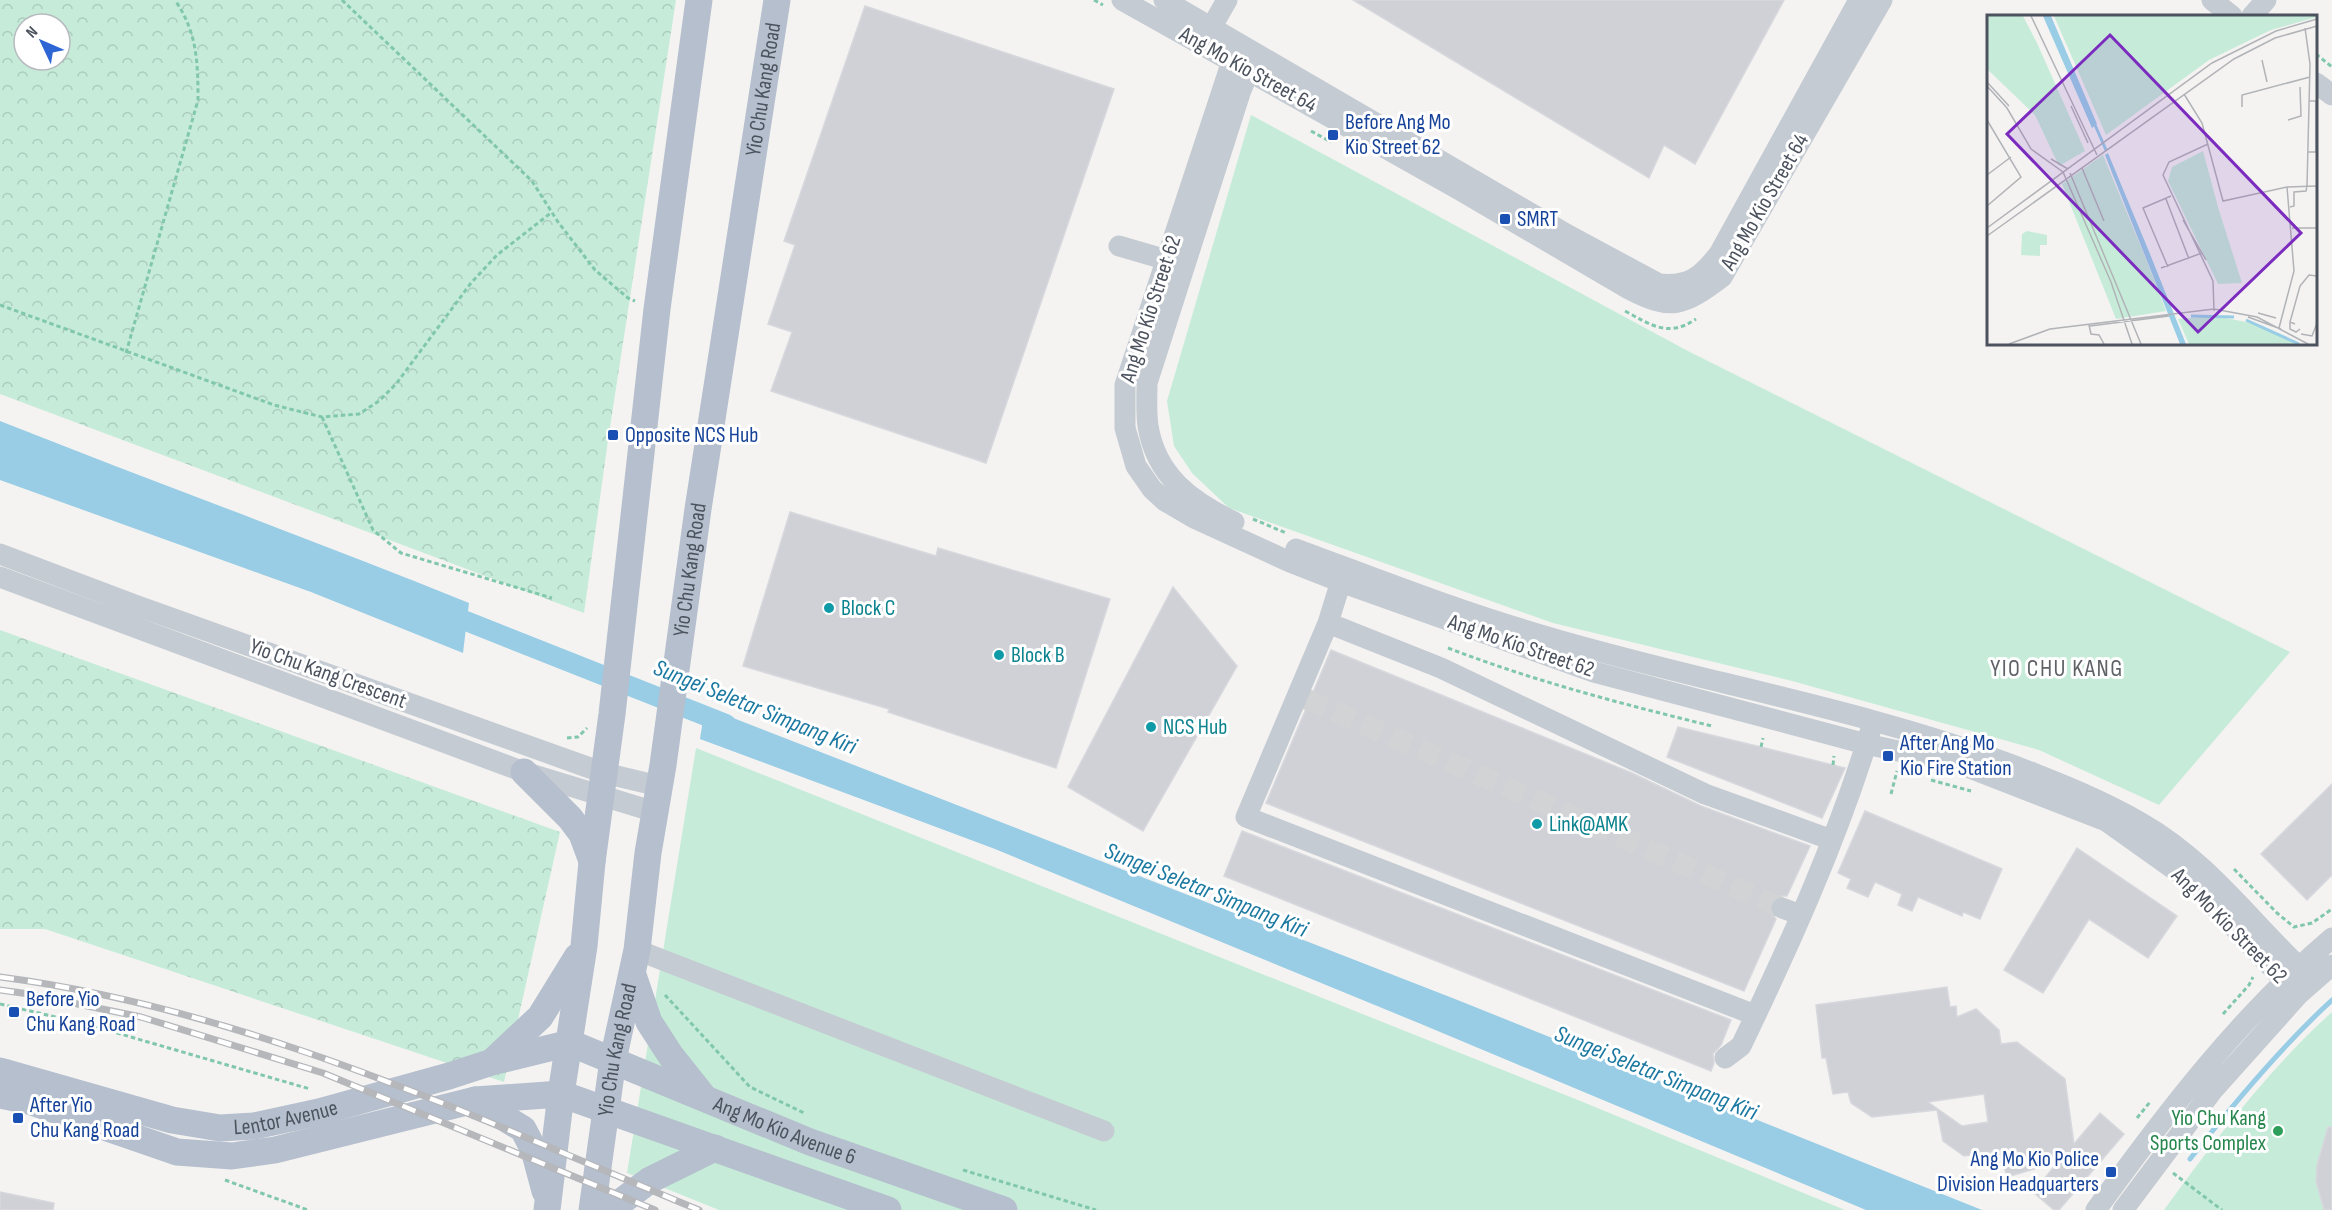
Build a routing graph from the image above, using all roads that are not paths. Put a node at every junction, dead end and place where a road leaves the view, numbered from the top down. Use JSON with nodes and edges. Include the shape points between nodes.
{"nodes":[{"id":1,"x":699,"y":0,"type":"edge"},
{"id":2,"x":777,"y":0,"type":"edge"},
{"id":3,"x":1164,"y":0,"type":"edge"},
{"id":4,"x":1227,"y":0,"type":"edge"},
{"id":5,"x":1859,"y":0,"type":"edge"},
{"id":6,"x":1882,"y":0,"type":"edge"},
{"id":7,"x":2212,"y":0,"type":"edge"},
{"id":8,"x":2266,"y":0,"type":"edge"},
{"id":9,"x":1117,"y":5,"type":"edge"},
{"id":10,"x":2231,"y":15,"type":"edge"},
{"id":11,"x":2253,"y":15,"type":"edge"},
{"id":12,"x":1211,"y":28,"type":"junction"},
{"id":13,"x":1244,"y":58,"type":"junction"},
{"id":14,"x":2317,"y":83,"type":"edge"},
{"id":15,"x":2332,"y":95,"type":"edge"},
{"id":16,"x":1119,"y":246,"type":"dead end"},
{"id":17,"x":1175,"y":263,"type":"junction"},
{"id":18,"x":0,"y":554,"type":"edge"},
{"id":19,"x":1343,"y":575,"type":"junction"},
{"id":20,"x":0,"y":577,"type":"edge"},
{"id":21,"x":1328,"y":623,"type":"junction"},
{"id":22,"x":1873,"y":720,"type":"junction"},
{"id":23,"x":1863,"y":753,"type":"junction"},
{"id":24,"x":524,"y":772,"type":"junction"},
{"id":25,"x":603,"y":784,"type":"junction"},
{"id":26,"x":659,"y":786,"type":"junction"},
{"id":27,"x":655,"y":812,"type":"junction"},
{"id":28,"x":1832,"y":840,"type":"junction"},
{"id":29,"x":2175,"y":858,"type":"junction"},
{"id":30,"x":592,"y":862,"type":"junction"},
{"id":31,"x":2332,"y":938,"type":"edge"},
{"id":32,"x":584,"y":946,"type":"junction"},
{"id":33,"x":635,"y":963,"type":"junction"},
{"id":34,"x":2332,"y":965,"type":"edge"},
{"id":35,"x":2298,"y":981,"type":"junction"},
{"id":36,"x":1755,"y":1015,"type":"junction"},
{"id":37,"x":570,"y":1043,"type":"junction"},
{"id":38,"x":1725,"y":1058,"type":"dead end"},
{"id":39,"x":613,"y":1060,"type":"junction"},
{"id":40,"x":492,"y":1062,"type":"junction"},
{"id":41,"x":0,"y":1071,"type":"edge"},
{"id":42,"x":561,"y":1094,"type":"junction"},
{"id":43,"x":0,"y":1095,"type":"edge"},
{"id":44,"x":705,"y":1098,"type":"junction"},
{"id":45,"x":475,"y":1100,"type":"junction"},
{"id":46,"x":608,"y":1109,"type":"junction"},
{"id":47,"x":1104,"y":1131,"type":"dead end"},
{"id":48,"x":715,"y":1148,"type":"junction"},
{"id":49,"x":548,"y":1206,"type":"edge"},
{"id":50,"x":592,"y":1210,"type":"edge"},
{"id":51,"x":610,"y":1210,"type":"edge"},
{"id":52,"x":888,"y":1210,"type":"edge"},
{"id":53,"x":1004,"y":1210,"type":"edge"},
{"id":54,"x":2097,"y":1210,"type":"edge"},
{"id":55,"x":2123,"y":1210,"type":"edge"}],
"edges":[{"from":1,"to":25,"type":"main road","via":[[657,309]]},
{"from":2,"to":26,"type":"main road","name":"Yio Chu Kang Road"},
{"from":3,"to":12,"type":"street","name":"Ang Mo Kio Street 64"},
{"from":4,"to":12,"type":"street"},
{"from":5,"to":13,"type":"street","name":"Ang Mo Kio Street 64","via":[[1719,254],[1692,281],[1676,285],[1659,284],[1642,276]]},
{"from":6,"to":13,"type":"street","name":"Ang Mo Kio Street 64","via":[[1722,277],[1695,297],[1670,305],[1627,288]]},
{"from":7,"to":10,"type":"street"},
{"from":8,"to":11,"type":"street"},
{"from":9,"to":13,"type":"street","name":"Ang Mo Kio Street 64"},
{"from":12,"to":13,"type":"street","name":"Ang Mo Kio Street 64"},
{"from":13,"to":17,"type":"street","name":"Ang Mo Kio Street 62"},
{"from":14,"to":15,"type":"street"},
{"from":16,"to":17,"type":"street"},
{"from":17,"to":19,"type":"street","name":"Ang Mo Kio Street 62","via":[[1125,385],[1125,428],[1136,466],[1166,501],[1293,549]]},
{"from":18,"to":25,"type":"street","name":"Yio Chu Kang Crescent"},
{"from":19,"to":21,"type":"street"},
{"from":19,"to":22,"type":"street","name":"Ang Mo Kio Street 62","via":[[1407,591],[1541,635]]},
{"from":19,"to":23,"type":"street","name":"Ang Mo Kio Street 62","via":[[1594,672]]},
{"from":20,"to":24,"type":"street","name":"Yio Chu Kang Crescent"},
{"from":21,"to":28,"type":"street","via":[[1441,668],[1705,794]]},
{"from":21,"to":36,"type":"street","via":[[1302,697],[1246,817]]},
{"from":22,"to":23,"type":"street"},
{"from":22,"to":29,"type":"street","name":"Ang Mo Kio Street 62","via":[[1973,750],[2083,792],[2145,825]]},
{"from":23,"to":28,"type":"street"},
{"from":23,"to":29,"type":"street","name":"Ang Mo Kio Street 62","via":[[1962,765],[2106,821]]},
{"from":24,"to":25,"type":"street","name":"Yio Chu Kang Crescent"},
{"from":24,"to":30,"type":"main road","via":[[570,818],[582,834]]},
{"from":25,"to":26,"type":"street","name":"Yio Chu Kang Crescent"},
{"from":25,"to":27,"type":"street","name":"Yio Chu Kang Crescent"},
{"from":25,"to":30,"type":"main road"},
{"from":26,"to":27,"type":"main road","name":"Yio Chu Kang Road"},
{"from":27,"to":33,"type":"main road","name":"Yio Chu Kang Road"},
{"from":28,"to":36,"type":"street","via":[[1816,884],[1791,911]]},
{"from":29,"to":35,"type":"street","name":"Ang Mo Kio Street 62","via":[[2189,880]]},
{"from":30,"to":32,"type":"main road"},
{"from":31,"to":35,"type":"street"},
{"from":32,"to":37,"type":"main road"},
{"from":32,"to":40,"type":"main road","via":[[540,1017]]},
{"from":33,"to":39,"type":"main road","name":"Yio Chu Kang Road"},
{"from":33,"to":44,"type":"main road","via":[[649,1022]]},
{"from":33,"to":47,"type":"street"},
{"from":34,"to":35,"type":"street"},
{"from":35,"to":54,"type":"street","via":[[2236,1034],[2159,1124]]},
{"from":35,"to":55,"type":"street"},
{"from":36,"to":38,"type":"street","via":[[1741,1046]]},
{"from":37,"to":39,"type":"main road","name":"Ang Mo Kio Avenue 6"},
{"from":37,"to":40,"type":"main road","name":"Lentor Avenue"},
{"from":37,"to":42,"type":"main road"},
{"from":39,"to":44,"type":"main road","name":"Ang Mo Kio Avenue 6"},
{"from":39,"to":46,"type":"main road","name":"Yio Chu Kang Road"},
{"from":40,"to":41,"type":"main road","name":"Lentor Avenue","via":[[330,1110],[254,1126],[220,1128],[172,1120]]},
{"from":42,"to":45,"type":"main road","name":"Lentor Avenue"},
{"from":42,"to":46,"type":"main road","name":"Ang Mo Kio Avenue 6"},
{"from":42,"to":49,"type":"main road"},
{"from":43,"to":45,"type":"main road","name":"Lentor Avenue","via":[[29,1101],[177,1152],[232,1156],[275,1150]]},
{"from":44,"to":53,"type":"main road","name":"Ang Mo Kio Avenue 6","via":[[810,1142]]},
{"from":45,"to":49,"type":"main road","via":[[523,1129],[534,1150]]},
{"from":46,"to":48,"type":"main road","name":"Ang Mo Kio Avenue 6"},
{"from":46,"to":50,"type":"main road","name":"Yio Chu Kang Road"},
{"from":48,"to":51,"type":"main road","via":[[650,1180]]},
{"from":48,"to":52,"type":"main road","name":"Ang Mo Kio Avenue 6"}]}
